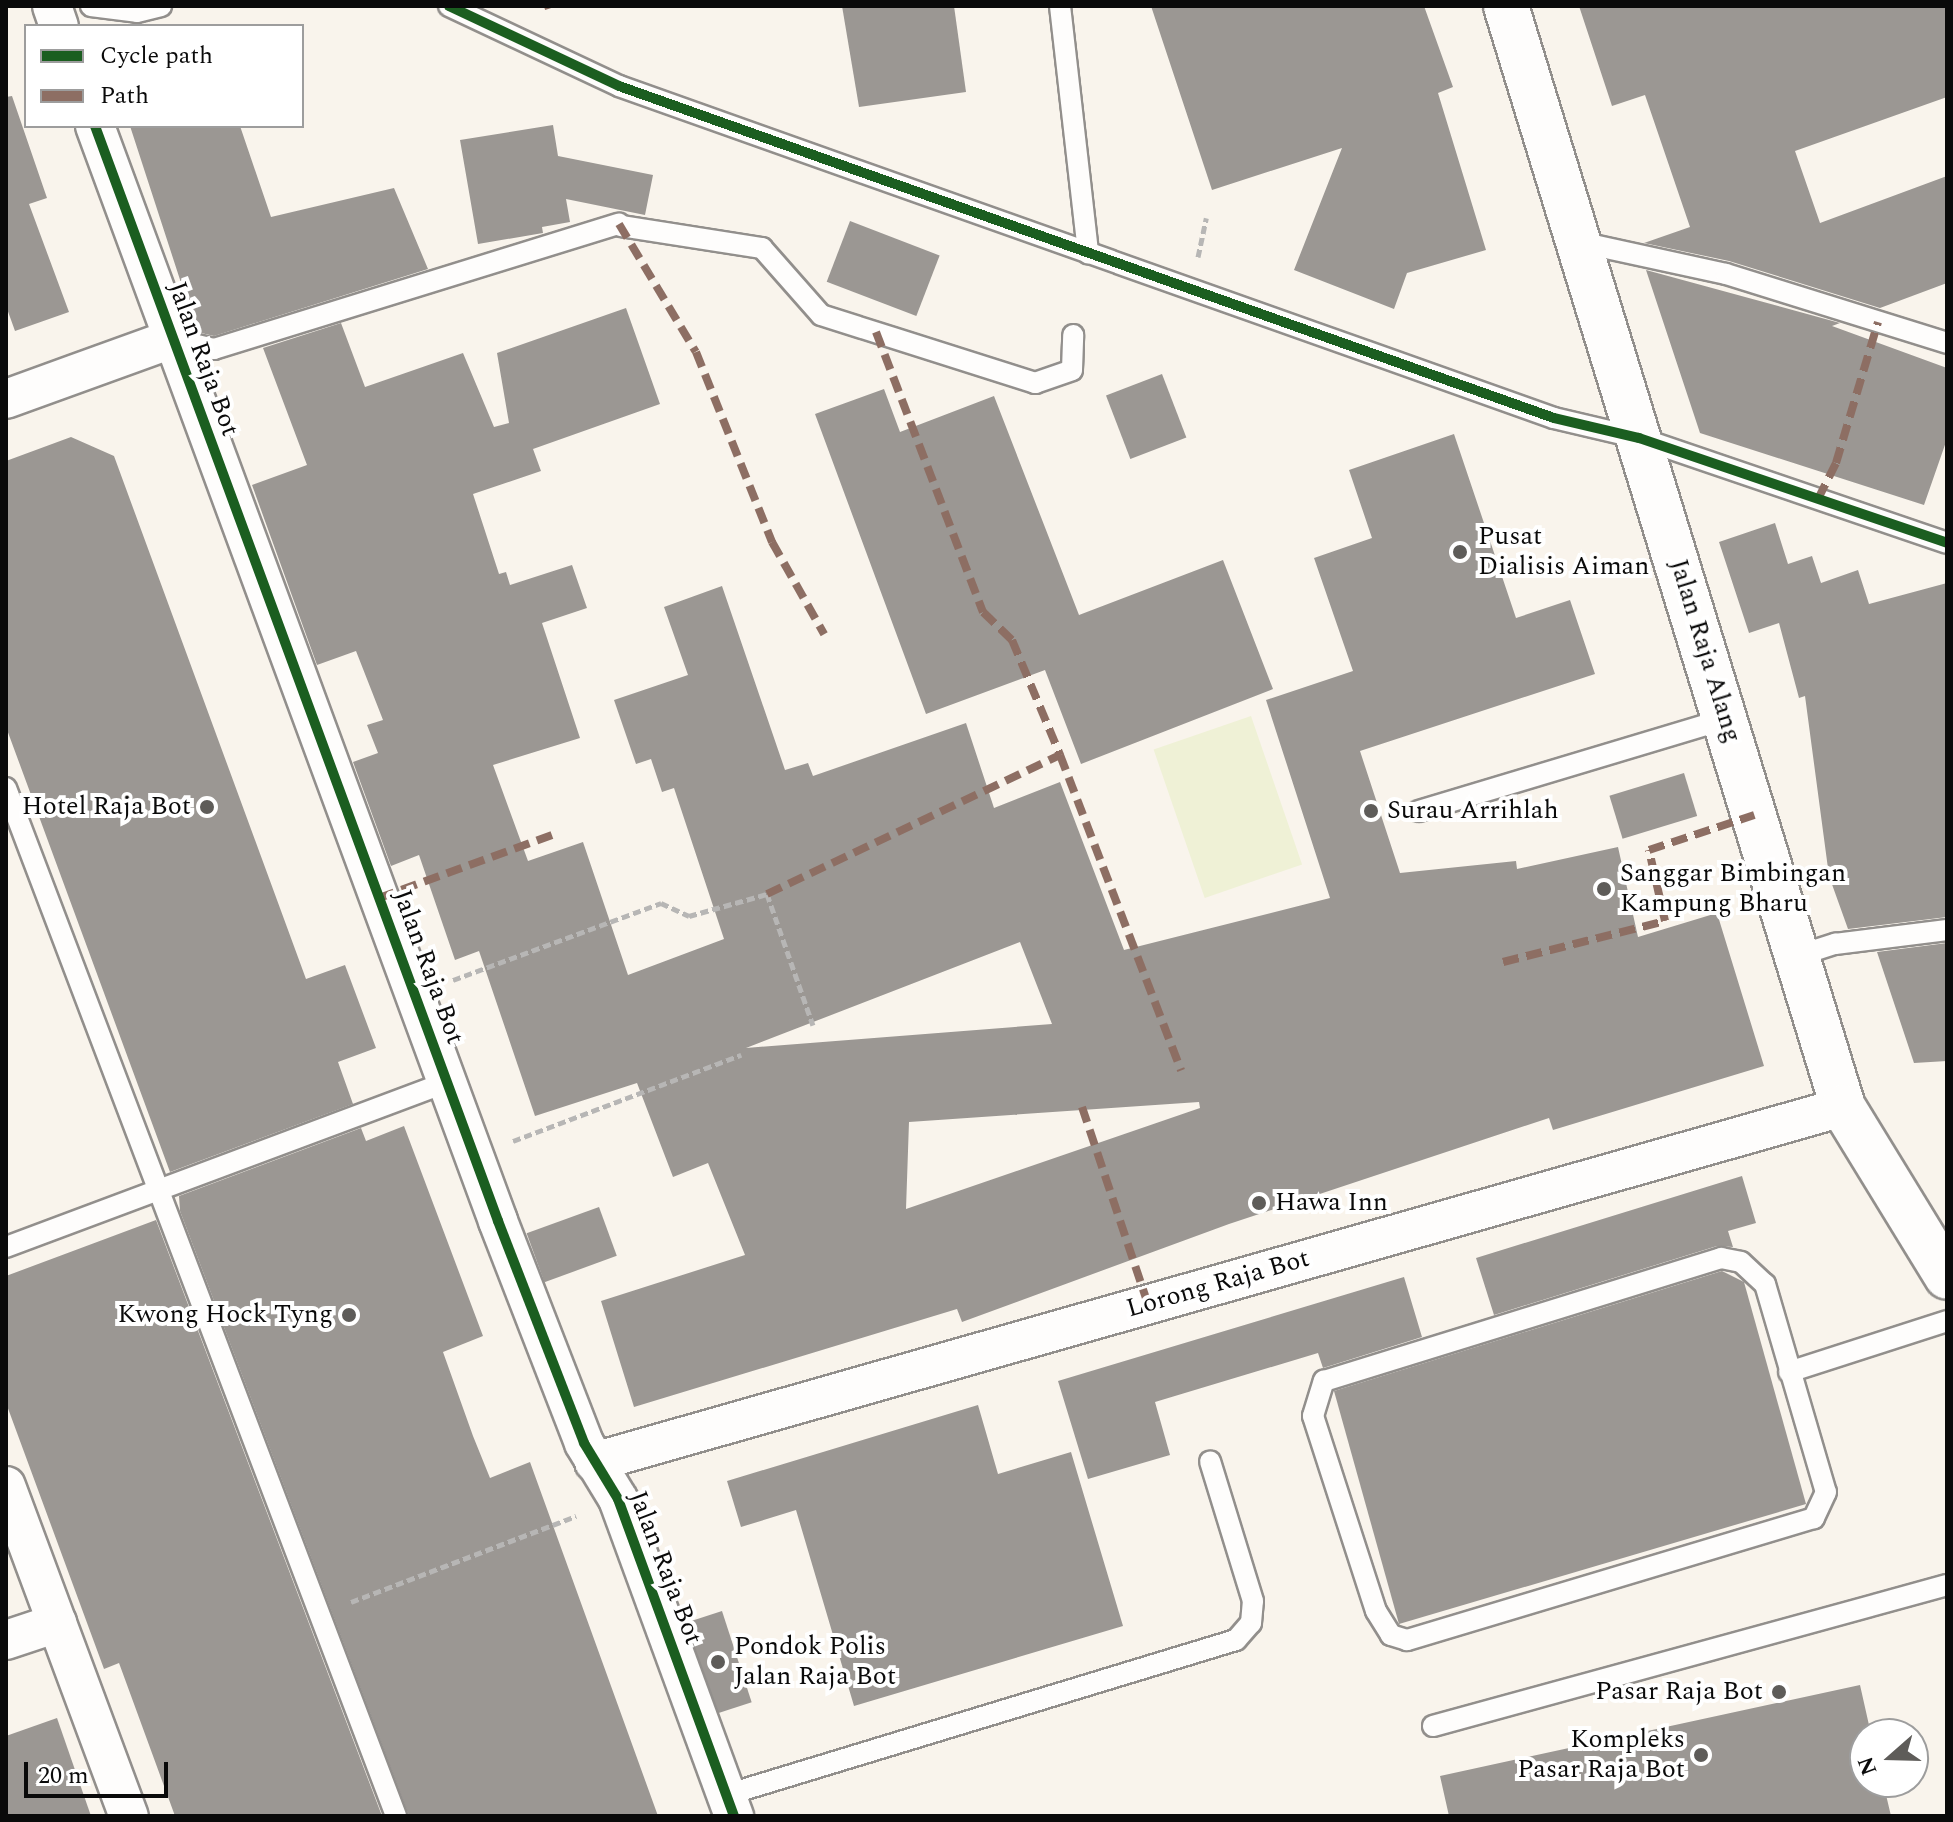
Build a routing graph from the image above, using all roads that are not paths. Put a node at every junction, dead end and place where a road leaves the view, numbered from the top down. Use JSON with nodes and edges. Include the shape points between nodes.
{"nodes":[{"id":1,"x":91,"y":6,"type":"edge"},
{"id":2,"x":161,"y":6,"type":"edge"},
{"id":3,"x":449,"y":6,"type":"edge"},
{"id":4,"x":1060,"y":6,"type":"edge"},
{"id":5,"x":1506,"y":6,"type":"edge"},
{"id":6,"x":96,"y":128,"type":"edge"},
{"id":7,"x":1579,"y":242,"type":"junction"},
{"id":8,"x":1088,"y":253,"type":"junction"},
{"id":9,"x":1073,"y":335,"type":"dead end"},
{"id":10,"x":172,"y":339,"type":"junction"},
{"id":11,"x":1947,"y":343,"type":"edge"},
{"id":12,"x":6,"y":399,"type":"edge"},
{"id":13,"x":1639,"y":438,"type":"junction"},
{"id":14,"x":1947,"y":543,"type":"edge"},
{"id":15,"x":1725,"y":719,"type":"junction"},
{"id":16,"x":6,"y":788,"type":"edge"},
{"id":17,"x":1419,"y":811,"type":"dead end"},
{"id":18,"x":1947,"y":930,"type":"edge"},
{"id":19,"x":1797,"y":956,"type":"junction"},
{"id":20,"x":448,"y":1082,"type":"junction"},
{"id":21,"x":1843,"y":1107,"type":"junction"},
{"id":22,"x":158,"y":1190,"type":"junction"},
{"id":23,"x":6,"y":1247,"type":"edge"},
{"id":24,"x":1947,"y":1277,"type":"edge"},
{"id":25,"x":1947,"y":1321,"type":"edge"},
{"id":26,"x":1789,"y":1372,"type":"junction"},
{"id":27,"x":1210,"y":1461,"type":"dead end"},
{"id":28,"x":594,"y":1462,"type":"junction"},
{"id":29,"x":6,"y":1486,"type":"edge"},
{"id":30,"x":1947,"y":1585,"type":"edge"},
{"id":31,"x":57,"y":1623,"type":"junction"},
{"id":32,"x":6,"y":1640,"type":"edge"},
{"id":33,"x":1433,"y":1726,"type":"dead end"},
{"id":34,"x":730,"y":1805,"type":"edge"},
{"id":35,"x":129,"y":1816,"type":"edge"},
{"id":36,"x":396,"y":1816,"type":"edge"}],
"edges":[{"from":1,"to":2,"type":"lane","via":[[137,12]]},
{"from":3,"to":8,"type":"lane","via":[[619,86]]},
{"from":4,"to":8,"type":"lane"},
{"from":5,"to":7,"type":"street","name":"Jalan Raja Alang"},
{"from":6,"to":10,"type":"street","name":"Jalan Raja Bot"},
{"from":7,"to":11,"type":"lane","via":[[1726,274]]},
{"from":7,"to":13,"type":"street","name":"Jalan Raja Alang"},
{"from":8,"to":13,"type":"lane","via":[[1554,418]]},
{"from":9,"to":10,"type":"lane","via":[[1072,370],[1035,383],[821,315],[762,248],[620,225],[214,349]]},
{"from":10,"to":12,"type":"street"},
{"from":10,"to":20,"type":"street","name":"Jalan Raja Bot"},
{"from":13,"to":14,"type":"lane"},
{"from":13,"to":15,"type":"street","name":"Jalan Raja Alang"},
{"from":15,"to":17,"type":"lane"},
{"from":15,"to":19,"type":"street","name":"Jalan Raja Alang"},
{"from":16,"to":22,"type":"lane"},
{"from":18,"to":19,"type":"lane","via":[[1835,944]]},
{"from":19,"to":21,"type":"street","name":"Jalan Raja Alang"},
{"from":20,"to":22,"type":"lane"},
{"from":20,"to":28,"type":"street","name":"Jalan Raja Bot"},
{"from":21,"to":24,"type":"street","name":"Jalan Raja Alang"},
{"from":21,"to":28,"type":"street","name":"Lorong Raja Bot"},
{"from":22,"to":23,"type":"lane"},
{"from":22,"to":36,"type":"lane"},
{"from":25,"to":26,"type":"lane"},
{"from":26,"to":26,"type":"lane","via":[[1765,1284],[1741,1262],[1721,1258],[1324,1381],[1313,1416],[1381,1625],[1407,1640],[1814,1518],[1826,1492]]},
{"from":27,"to":34,"type":"lane","via":[[1253,1601],[1251,1623],[1236,1640]]},
{"from":28,"to":34,"type":"street","name":"Jalan Raja Bot","via":[[618,1499]]},
{"from":29,"to":31,"type":"street"},
{"from":30,"to":33,"type":"lane"},
{"from":31,"to":32,"type":"street"},
{"from":31,"to":35,"type":"street"}]}
